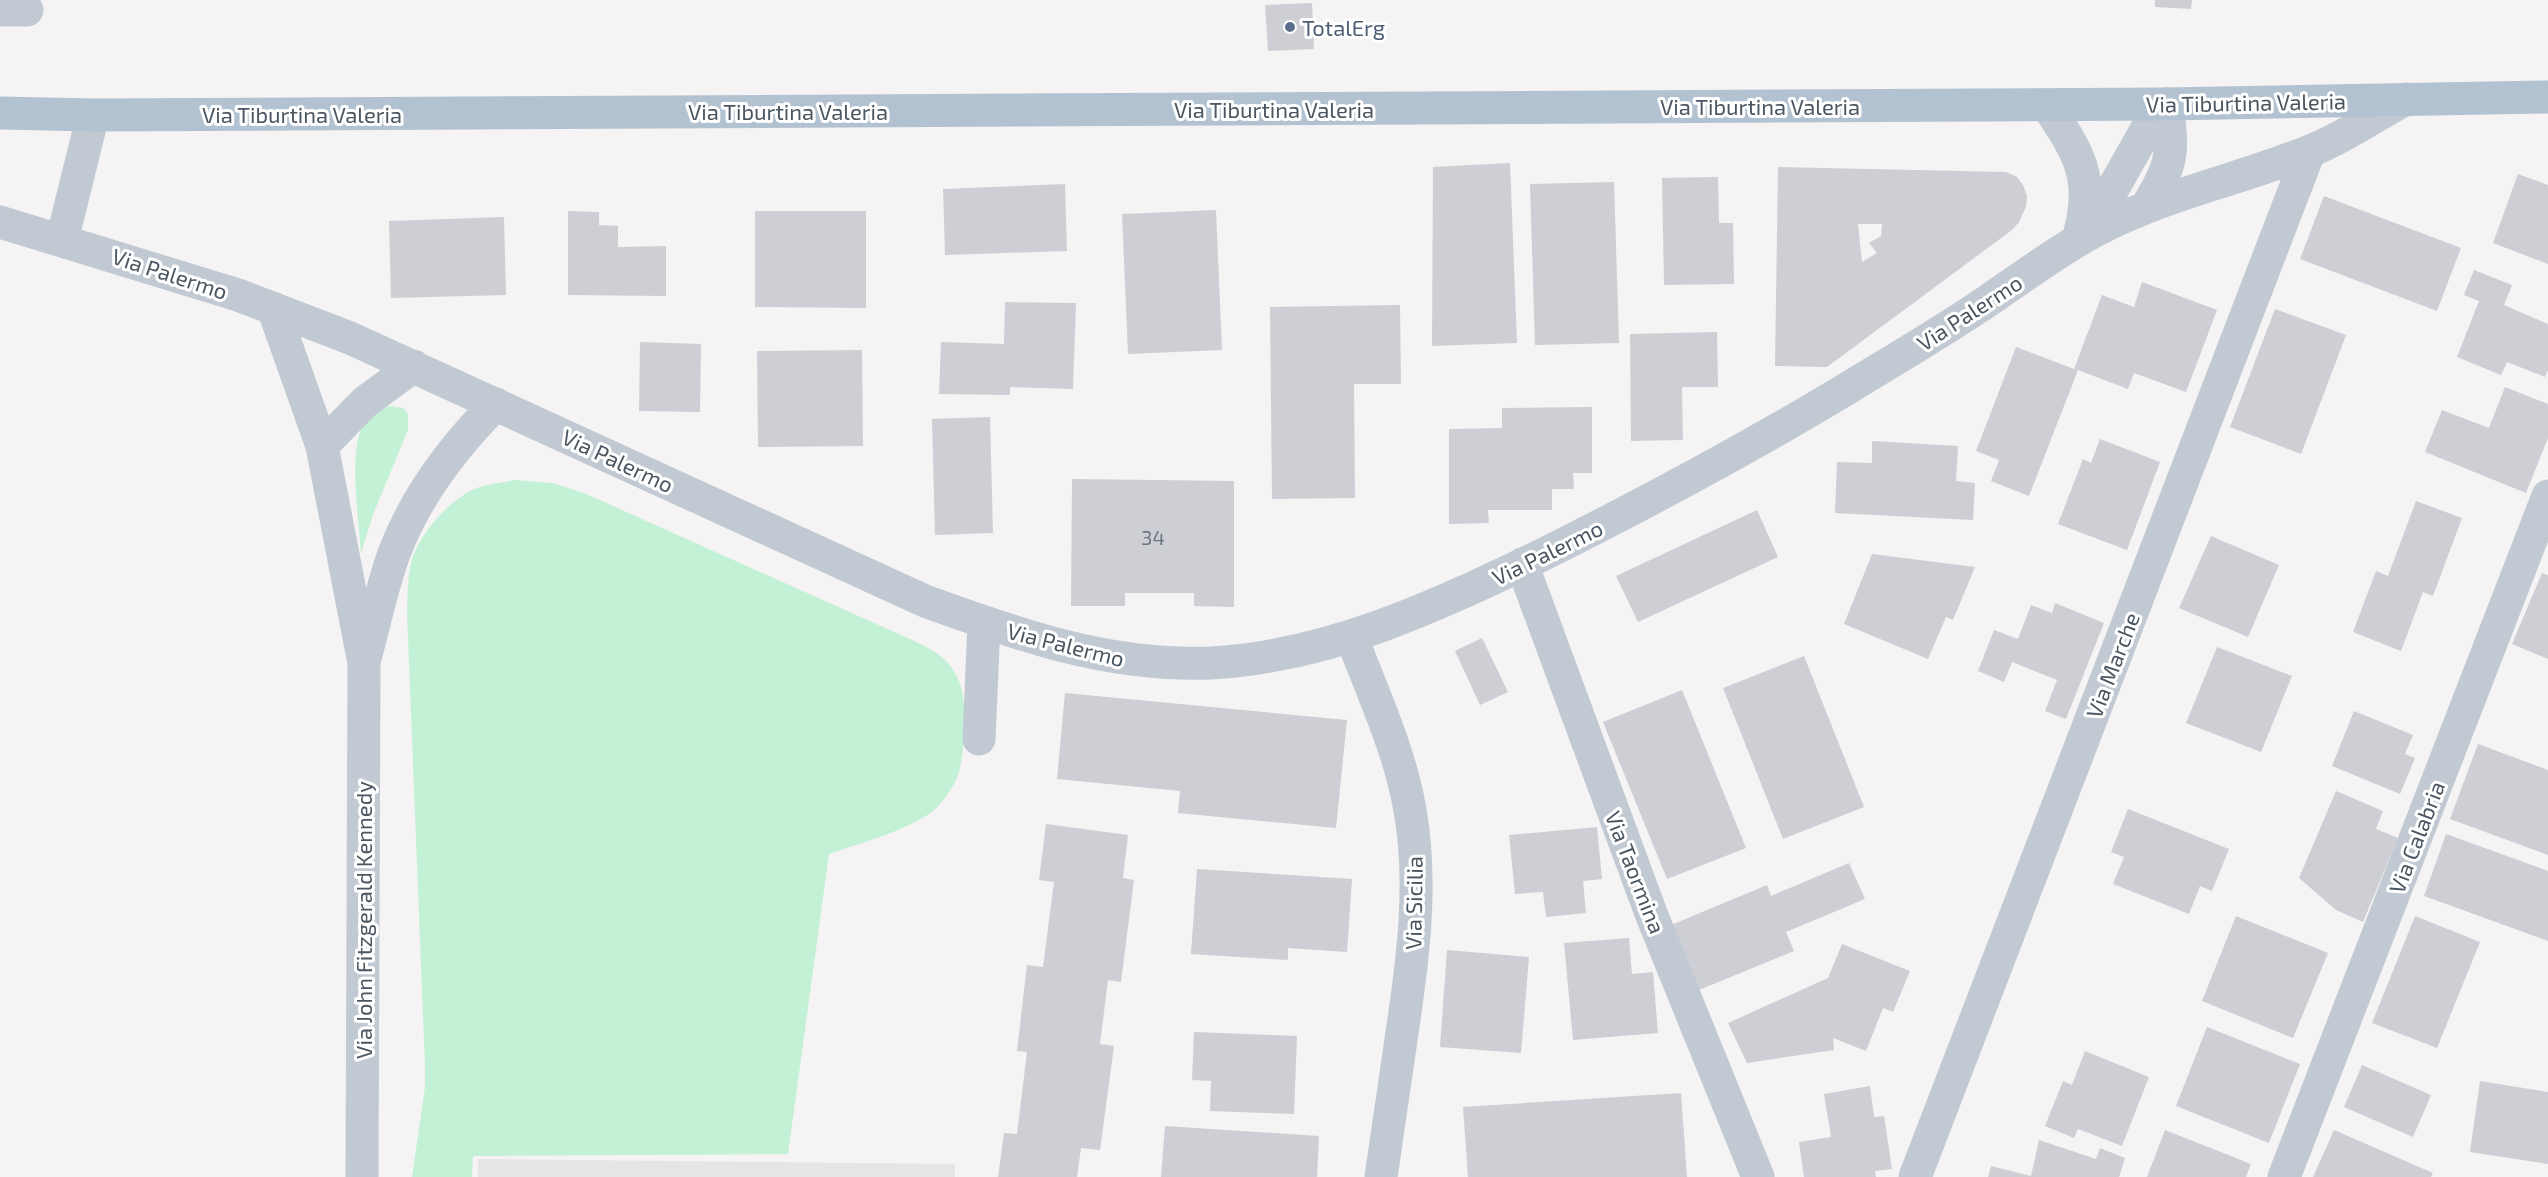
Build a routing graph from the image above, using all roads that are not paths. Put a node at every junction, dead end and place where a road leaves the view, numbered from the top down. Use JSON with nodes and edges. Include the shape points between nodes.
{"nodes":[{"id":1,"x":2548,"y":97,"type":"edge"},
{"id":2,"x":2406,"y":99,"type":"junction"},
{"id":3,"x":2166,"y":104,"type":"junction"},
{"id":4,"x":2047,"y":105,"type":"junction"},
{"id":5,"x":0,"y":113,"type":"edge"},
{"id":6,"x":93,"y":115,"type":"junction"},
{"id":7,"x":2309,"y":152,"type":"junction"},
{"id":8,"x":2147,"y":206,"type":"junction"},
{"id":9,"x":0,"y":222,"type":"edge"},
{"id":10,"x":62,"y":240,"type":"junction"},
{"id":11,"x":2078,"y":240,"type":"junction"},
{"id":12,"x":273,"y":308,"type":"junction"},
{"id":13,"x":414,"y":366,"type":"junction"},
{"id":14,"x":496,"y":404,"type":"junction"},
{"id":15,"x":322,"y":446,"type":"junction"},
{"id":16,"x":2548,"y":496,"type":"edge"},
{"id":17,"x":1522,"y":564,"type":"junction"},
{"id":18,"x":984,"y":623,"type":"junction"},
{"id":19,"x":1352,"y":638,"type":"junction"},
{"id":20,"x":363,"y":663,"type":"junction"},
{"id":21,"x":979,"y":739,"type":"dead end"},
{"id":22,"x":362,"y":1177,"type":"edge"},
{"id":23,"x":1381,"y":1177,"type":"edge"},
{"id":24,"x":1758,"y":1177,"type":"edge"},
{"id":25,"x":1916,"y":1177,"type":"edge"},
{"id":26,"x":2284,"y":1177,"type":"edge"}],
"edges":[{"from":1,"to":2,"type":"main road","name":"Via Tiburtina Valeria"},
{"from":2,"to":3,"type":"main road","name":"Via Tiburtina Valeria"},
{"from":2,"to":7,"type":"street","name":"Via Palermo"},
{"from":3,"to":4,"type":"main road","name":"Via Tiburtina Valeria"},
{"from":3,"to":8,"type":"street","via":[[2171,138],[2169,164]]},
{"from":3,"to":11,"type":"street","name":"Via Palermo","via":[[2127,159],[2098,215]]},
{"from":4,"to":6,"type":"main road","name":"Via Tiburtina Valeria"},
{"from":4,"to":11,"type":"street","via":[[2085,174],[2084,216]]},
{"from":5,"to":6,"type":"main road","name":"Via Tiburtina Valeria"},
{"from":6,"to":10,"type":"street"},
{"from":7,"to":8,"type":"street","name":"Via Palermo"},
{"from":7,"to":25,"type":"street","name":"Via Marche"},
{"from":8,"to":11,"type":"street","name":"Via Palermo"},
{"from":9,"to":10,"type":"street","name":"Via Palermo"},
{"from":10,"to":12,"type":"street","name":"Via Palermo"},
{"from":11,"to":17,"type":"street","name":"Via Palermo","via":[[1964,316],[1766,437]]},
{"from":12,"to":13,"type":"street","name":"Via Palermo"},
{"from":12,"to":15,"type":"street","name":"Via John Fitzgerald Kennedy"},
{"from":13,"to":14,"type":"street","name":"Via Palermo"},
{"from":13,"to":15,"type":"street","via":[[365,402]]},
{"from":14,"to":18,"type":"street","name":"Via Palermo","via":[[925,601]]},
{"from":14,"to":20,"type":"street","name":"Via John Fitzgerald Kennedy","via":[[438,469],[415,508],[395,552]]},
{"from":15,"to":20,"type":"street","name":"Via John Fitzgerald Kennedy"},
{"from":16,"to":26,"type":"street","name":"Via Calabria"},
{"from":17,"to":19,"type":"street","name":"Via Palermo","via":[[1440,603]]},
{"from":17,"to":24,"type":"street","name":"Via Taormina","via":[[1652,916]]},
{"from":18,"to":19,"type":"street","name":"Via Palermo","via":[[1095,655],[1167,663],[1252,659]]},
{"from":18,"to":21,"type":"street"},
{"from":19,"to":23,"type":"street","name":"Via Sicilia","via":[[1395,753],[1410,807],[1416,856],[1412,968]]},
{"from":20,"to":22,"type":"street","name":"Via John Fitzgerald Kennedy"}]}
